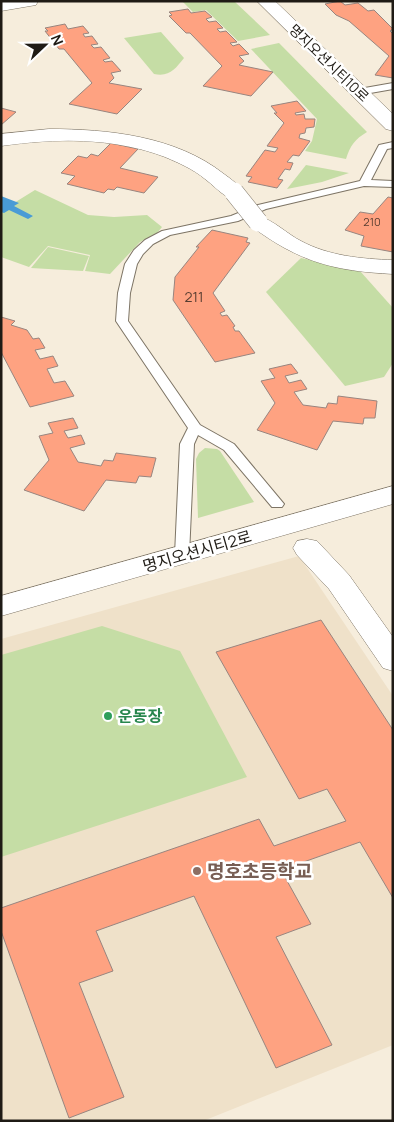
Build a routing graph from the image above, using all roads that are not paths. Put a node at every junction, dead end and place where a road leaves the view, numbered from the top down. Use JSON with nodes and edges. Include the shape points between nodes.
{"nodes":[{"id":1,"x":30,"y":1,"type":"edge"},
{"id":2,"x":265,"y":1,"type":"edge"},
{"id":3,"x":1,"y":6,"type":"edge"},
{"id":4,"x":393,"y":86,"type":"edge"},
{"id":5,"x":359,"y":92,"type":"junction"},
{"id":6,"x":393,"y":125,"type":"edge"},
{"id":7,"x":1,"y":140,"type":"edge"},
{"id":8,"x":393,"y":144,"type":"edge"},
{"id":9,"x":364,"y":183,"type":"junction"},
{"id":10,"x":393,"y":184,"type":"edge"},
{"id":11,"x":393,"y":267,"type":"edge"},
{"id":12,"x":195,"y":428,"type":"junction"},
{"id":13,"x":393,"y":496,"type":"edge"},
{"id":14,"x":277,"y":504,"type":"dead end"},
{"id":15,"x":307,"y":548,"type":"dead end"},
{"id":16,"x":182,"y":556,"type":"junction"},
{"id":17,"x":1,"y":606,"type":"edge"},
{"id":18,"x":393,"y":660,"type":"edge"}],
"edges":[{"from":1,"to":3,"type":"street"},
{"from":2,"to":5,"type":"street","name":"명지오션시티10로"},
{"from":4,"to":5,"type":"lane"},
{"from":5,"to":6,"type":"street","name":"명지오션시티10로"},
{"from":7,"to":11,"type":"street","bridge":true,"via":[[78,136],[126,141],[191,162],[210,172],[234,192],[258,222],[304,251],[354,263]]},
{"from":8,"to":9,"type":"lane","via":[[383,147]]},
{"from":9,"to":10,"type":"lane"},
{"from":9,"to":12,"type":"lane","via":[[262,208],[234,219],[166,233],[138,252],[127,277],[122,320]]},
{"from":12,"to":14,"type":"lane","via":[[229,447]]},
{"from":12,"to":16,"type":"lane","via":[[187,444]]},
{"from":13,"to":16,"type":"street","name":"명지오션시티2로"},
{"from":15,"to":18,"type":"street","via":[[339,582]]},
{"from":16,"to":17,"type":"street","name":"명지오션시티2로"}]}
